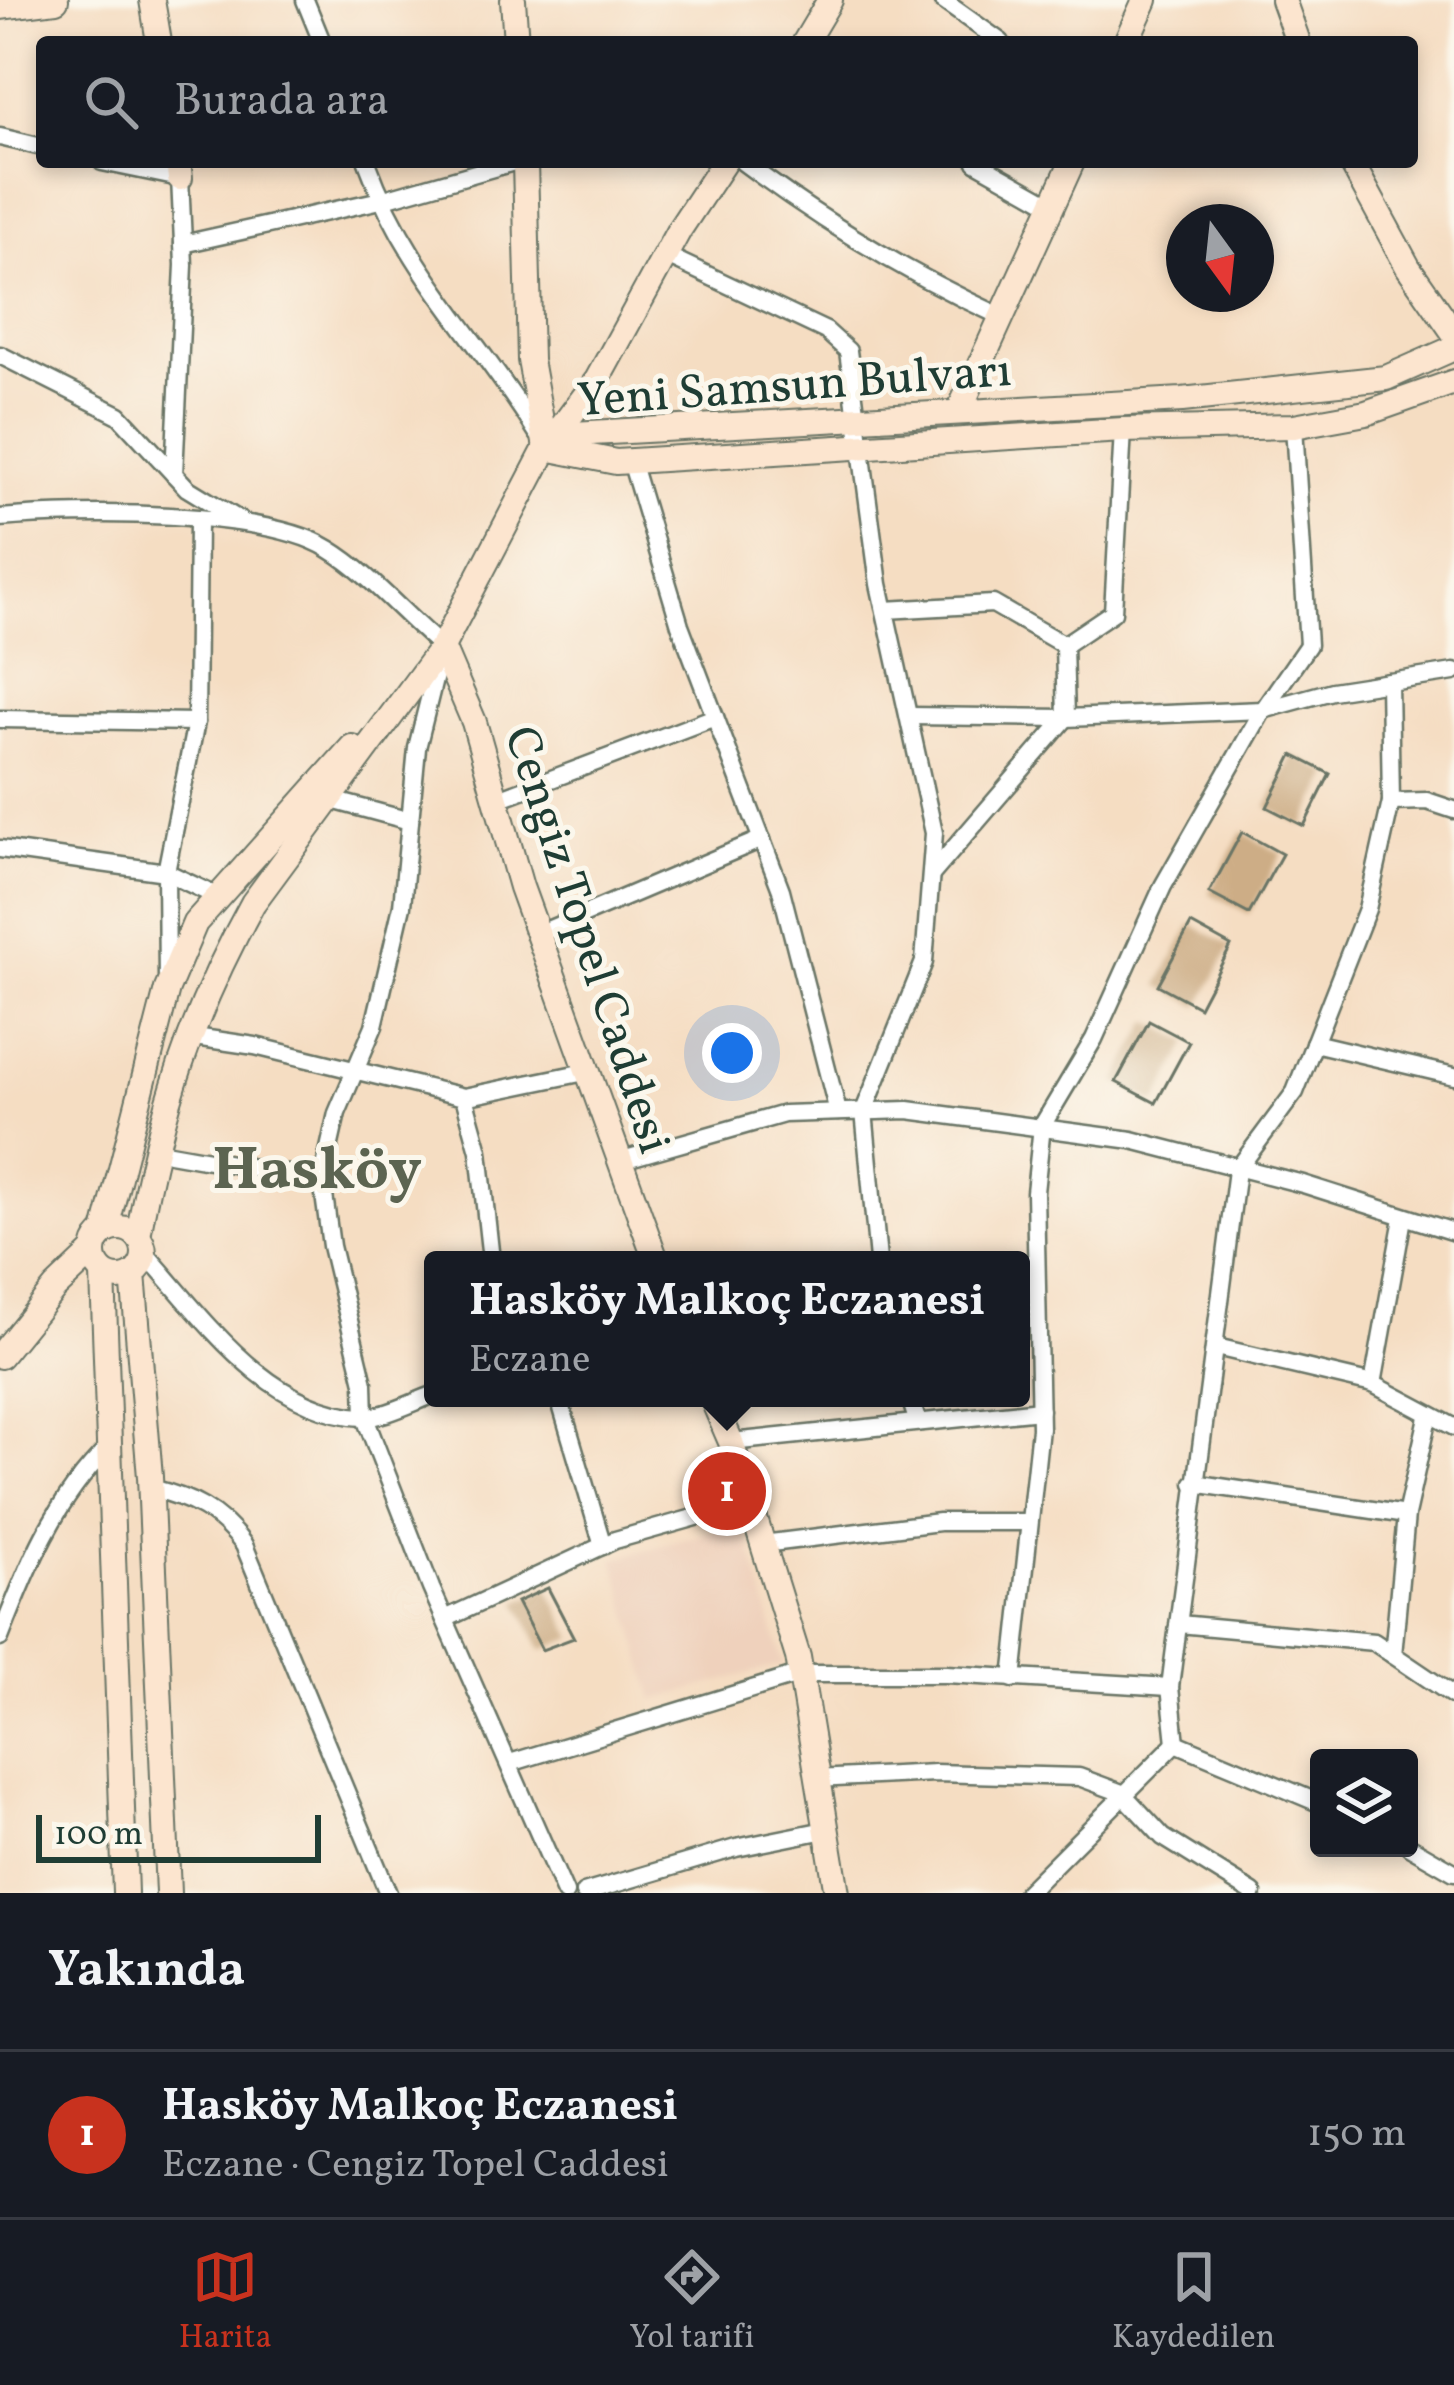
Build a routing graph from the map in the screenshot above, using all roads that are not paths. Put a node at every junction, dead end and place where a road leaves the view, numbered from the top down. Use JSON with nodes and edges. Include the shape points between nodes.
{"nodes":[{"id":1,"x":56,"y":0,"type":"edge"},
{"id":2,"x":152,"y":0,"type":"edge"},
{"id":3,"x":304,"y":0,"type":"edge"},
{"id":4,"x":513,"y":0,"type":"edge"},
{"id":5,"x":830,"y":0,"type":"edge"},
{"id":6,"x":942,"y":0,"type":"edge"},
{"id":7,"x":1145,"y":0,"type":"edge"},
{"id":8,"x":1283,"y":0,"type":"edge"},
{"id":9,"x":0,"y":7,"type":"edge"},
{"id":10,"x":158,"y":36,"type":"edge"},
{"id":11,"x":319,"y":36,"type":"edge"},
{"id":12,"x":516,"y":36,"type":"edge"},
{"id":13,"x":809,"y":36,"type":"edge"},
{"id":14,"x":993,"y":36,"type":"edge"},
{"id":15,"x":1129,"y":36,"type":"edge"},
{"id":16,"x":1296,"y":36,"type":"edge"},
{"id":17,"x":0,"y":137,"type":"edge"},
{"id":18,"x":36,"y":146,"type":"edge"},
{"id":19,"x":369,"y":168,"type":"edge"},
{"id":20,"x":493,"y":168,"type":"edge"},
{"id":21,"x":525,"y":168,"type":"edge"},
{"id":22,"x":720,"y":168,"type":"edge"},
{"id":23,"x":751,"y":168,"type":"edge"},
{"id":24,"x":987,"y":168,"type":"edge"},
{"id":25,"x":1070,"y":168,"type":"edge"},
{"id":26,"x":1354,"y":168,"type":"edge"},
{"id":27,"x":179,"y":170,"type":"edge"},
{"id":28,"x":381,"y":200,"type":"junction"},
{"id":29,"x":1054,"y":206,"type":"junction"},
{"id":30,"x":183,"y":244,"type":"junction"},
{"id":31,"x":665,"y":255,"type":"junction"},
{"id":32,"x":1002,"y":316,"type":"junction"},
{"id":33,"x":1454,"y":333,"type":"edge"},
{"id":34,"x":1454,"y":348,"type":"edge"},
{"id":35,"x":0,"y":356,"type":"edge"},
{"id":36,"x":1454,"y":382,"type":"edge"},
{"id":37,"x":959,"y":411,"type":"junction"},
{"id":38,"x":853,"y":415,"type":"junction"},
{"id":39,"x":1294,"y":426,"type":"junction"},
{"id":40,"x":1123,"y":430,"type":"junction"},
{"id":41,"x":859,"y":444,"type":"junction"},
{"id":42,"x":546,"y":448,"type":"junction"},
{"id":43,"x":632,"y":461,"type":"junction"},
{"id":44,"x":174,"y":474,"type":"junction"},
{"id":45,"x":0,"y":518,"type":"edge"},
{"id":46,"x":198,"y":520,"type":"junction"},
{"id":47,"x":247,"y":524,"type":"junction"},
{"id":48,"x":885,"y":610,"type":"junction"},
{"id":49,"x":1064,"y":645,"type":"junction"},
{"id":50,"x":442,"y":647,"type":"junction"},
{"id":51,"x":1454,"y":672,"type":"edge"},
{"id":52,"x":1389,"y":682,"type":"junction"},
{"id":53,"x":1263,"y":710,"type":"junction"},
{"id":54,"x":908,"y":716,"type":"junction"},
{"id":55,"x":715,"y":717,"type":"junction"},
{"id":56,"x":1066,"y":718,"type":"junction"},
{"id":57,"x":0,"y":719,"type":"edge"},
{"id":58,"x":196,"y":722,"type":"junction"},
{"id":59,"x":332,"y":800,"type":"junction"},
{"id":60,"x":496,"y":800,"type":"junction"},
{"id":61,"x":1391,"y":802,"type":"junction"},
{"id":62,"x":1454,"y":810,"type":"edge"},
{"id":63,"x":410,"y":820,"type":"junction"},
{"id":64,"x":762,"y":839,"type":"junction"},
{"id":65,"x":0,"y":849,"type":"edge"},
{"id":66,"x":166,"y":872,"type":"junction"},
{"id":67,"x":931,"y":874,"type":"junction"},
{"id":68,"x":218,"y":897,"type":"junction"},
{"id":69,"x":538,"y":934,"type":"junction"},
{"id":70,"x":167,"y":988,"type":"junction"},
{"id":71,"x":188,"y":1036,"type":"junction"},
{"id":72,"x":1314,"y":1043,"type":"junction"},
{"id":73,"x":355,"y":1070,"type":"junction"},
{"id":74,"x":586,"y":1072,"type":"junction"},
{"id":75,"x":1454,"y":1076,"type":"edge"},
{"id":76,"x":464,"y":1097,"type":"junction"},
{"id":77,"x":838,"y":1112,"type":"junction"},
{"id":78,"x":864,"y":1112,"type":"junction"},
{"id":79,"x":1042,"y":1126,"type":"junction"},
{"id":80,"x":153,"y":1150,"type":"junction"},
{"id":81,"x":620,"y":1161,"type":"junction"},
{"id":82,"x":1237,"y":1170,"type":"junction"},
{"id":83,"x":322,"y":1180,"type":"junction"},
{"id":84,"x":1403,"y":1218,"type":"junction"},
{"id":85,"x":1454,"y":1232,"type":"edge"},
{"id":86,"x":490,"y":1251,"type":"edge"},
{"id":87,"x":653,"y":1251,"type":"edge"},
{"id":88,"x":877,"y":1251,"type":"edge"},
{"id":89,"x":138,"y":1254,"type":"junction"},
{"id":90,"x":100,"y":1256,"type":"junction"},
{"id":91,"x":1216,"y":1347,"type":"junction"},
{"id":92,"x":0,"y":1356,"type":"edge"},
{"id":93,"x":1373,"y":1384,"type":"junction"},
{"id":94,"x":424,"y":1398,"type":"edge"},
{"id":95,"x":562,"y":1407,"type":"edge"},
{"id":96,"x":716,"y":1407,"type":"edge"},
{"id":97,"x":913,"y":1407,"type":"edge"},
{"id":98,"x":1040,"y":1410,"type":"junction"},
{"id":99,"x":1428,"y":1417,"type":"junction"},
{"id":100,"x":365,"y":1418,"type":"junction"},
{"id":101,"x":917,"y":1420,"type":"junction"},
{"id":102,"x":1454,"y":1427,"type":"edge"},
{"id":103,"x":731,"y":1442,"type":"junction"},
{"id":104,"x":110,"y":1446,"type":"junction"},
{"id":105,"x":1194,"y":1484,"type":"junction"},
{"id":106,"x":151,"y":1488,"type":"junction"},
{"id":107,"x":750,"y":1502,"type":"junction"},
{"id":108,"x":1406,"y":1515,"type":"junction"},
{"id":109,"x":1029,"y":1522,"type":"junction"},
{"id":110,"x":763,"y":1544,"type":"junction"},
{"id":111,"x":603,"y":1546,"type":"junction"},
{"id":112,"x":446,"y":1619,"type":"junction"},
{"id":113,"x":1179,"y":1624,"type":"junction"},
{"id":114,"x":0,"y":1638,"type":"edge"},
{"id":115,"x":1394,"y":1655,"type":"junction"},
{"id":116,"x":801,"y":1674,"type":"junction"},
{"id":117,"x":1013,"y":1679,"type":"junction"},
{"id":118,"x":1170,"y":1687,"type":"junction"},
{"id":119,"x":1454,"y":1696,"type":"edge"},
{"id":120,"x":1176,"y":1743,"type":"junction"},
{"id":121,"x":510,"y":1763,"type":"junction"},
{"id":122,"x":816,"y":1779,"type":"junction"},
{"id":123,"x":1122,"y":1793,"type":"junction"},
{"id":124,"x":1310,"y":1799,"type":"edge"},
{"id":125,"x":825,"y":1830,"type":"junction"},
{"id":126,"x":1418,"y":1851,"type":"edge"},
{"id":127,"x":1454,"y":1871,"type":"edge"},
{"id":128,"x":125,"y":1893,"type":"edge"},
{"id":129,"x":168,"y":1893,"type":"edge"},
{"id":130,"x":388,"y":1893,"type":"edge"},
{"id":131,"x":565,"y":1893,"type":"edge"},
{"id":132,"x":584,"y":1893,"type":"edge"},
{"id":133,"x":837,"y":1893,"type":"edge"},
{"id":134,"x":1026,"y":1893,"type":"edge"},
{"id":135,"x":1253,"y":1893,"type":"edge"}],
"edges":[{"from":1,"to":9,"type":"main road"},
{"from":2,"to":10,"type":"main road"},
{"from":3,"to":11,"type":"street"},
{"from":4,"to":12,"type":"main road"},
{"from":5,"to":13,"type":"main road"},
{"from":6,"to":14,"type":"street"},
{"from":7,"to":15,"type":"main road"},
{"from":8,"to":16,"type":"main road"},
{"from":17,"to":18,"type":"street"},
{"from":19,"to":28,"type":"street"},
{"from":20,"to":28,"type":"street"},
{"from":21,"to":42,"type":"main road","via":[[530,360]]},
{"from":22,"to":31,"type":"main road"},
{"from":23,"to":32,"type":"street","via":[[913,276]]},
{"from":24,"to":29,"type":"street"},
{"from":25,"to":29,"type":"main road"},
{"from":26,"to":33,"type":"main road"},
{"from":27,"to":30,"type":"street"},
{"from":28,"to":30,"type":"street"},
{"from":28,"to":42,"type":"street","via":[[430,289],[507,384]]},
{"from":29,"to":32,"type":"main road"},
{"from":30,"to":44,"type":"street"},
{"from":31,"to":38,"type":"street","via":[[826,331],[848,351]]},
{"from":31,"to":42,"type":"main road","via":[[597,380]]},
{"from":32,"to":37,"type":"main road"},
{"from":34,"to":37,"type":"main road","name":"Yeni Samsun Bulvarı","via":[[1387,379]]},
{"from":35,"to":44,"type":"street","via":[[119,415]]},
{"from":36,"to":39,"type":"main road","name":"Yeni Samsun Bulvarı","via":[[1366,413]]},
{"from":37,"to":38,"type":"main road","name":"Yeni Samsun Bulvarı"},
{"from":38,"to":41,"type":"street"},
{"from":38,"to":42,"type":"main road","name":"Yeni Samsun Bulvarı","via":[[573,434]]},
{"from":39,"to":40,"type":"main road","name":"Yeni Samsun Bulvarı"},
{"from":39,"to":53,"type":"street","via":[[1308,645]]},
{"from":40,"to":41,"type":"main road","name":"Yeni Samsun Bulvarı"},
{"from":40,"to":49,"type":"street","via":[[1113,612]]},
{"from":41,"to":43,"type":"main road","name":"Yeni Samsun Bulvarı"},
{"from":41,"to":48,"type":"street"},
{"from":42,"to":43,"type":"main road","name":"Yeni Samsun Bulvarı"},
{"from":42,"to":50,"type":"main road"},
{"from":43,"to":55,"type":"street"},
{"from":44,"to":47,"type":"street"},
{"from":45,"to":46,"type":"street"},
{"from":46,"to":47,"type":"street"},
{"from":46,"to":58,"type":"street"},
{"from":47,"to":50,"type":"street","via":[[287,529],[332,550]]},
{"from":48,"to":49,"type":"street","via":[[993,604]]},
{"from":48,"to":54,"type":"street"},
{"from":49,"to":56,"type":"street"},
{"from":50,"to":59,"type":"main road"},
{"from":50,"to":60,"type":"main road","name":"Cengiz Topel Caddesi"},
{"from":50,"to":63,"type":"street","via":[[417,748]]},
{"from":50,"to":68,"type":"main road"},
{"from":51,"to":52,"type":"street"},
{"from":52,"to":53,"type":"street"},
{"from":52,"to":61,"type":"street"},
{"from":53,"to":56,"type":"street"},
{"from":53,"to":79,"type":"street"},
{"from":54,"to":56,"type":"street"},
{"from":54,"to":67,"type":"street","via":[[934,832]]},
{"from":55,"to":60,"type":"street"},
{"from":55,"to":64,"type":"street"},
{"from":56,"to":67,"type":"street"},
{"from":57,"to":58,"type":"street"},
{"from":58,"to":66,"type":"street"},
{"from":59,"to":63,"type":"street"},
{"from":59,"to":71,"type":"main road","via":[[253,903]]},
{"from":60,"to":69,"type":"main road","name":"Cengiz Topel Caddesi"},
{"from":61,"to":62,"type":"street"},
{"from":61,"to":72,"type":"street","via":[[1367,908]]},
{"from":63,"to":73,"type":"street","via":[[402,906]]},
{"from":64,"to":69,"type":"street"},
{"from":64,"to":77,"type":"street"},
{"from":65,"to":66,"type":"street"},
{"from":66,"to":68,"type":"street"},
{"from":66,"to":70,"type":"street"},
{"from":67,"to":78,"type":"street","via":[[924,962]]},
{"from":68,"to":70,"type":"main road","via":[[194,923]]},
{"from":69,"to":74,"type":"main road","name":"Cengiz Topel Caddesi"},
{"from":70,"to":90,"type":"main road"},
{"from":71,"to":73,"type":"street"},
{"from":71,"to":80,"type":"main road"},
{"from":72,"to":75,"type":"street"},
{"from":72,"to":82,"type":"street","via":[[1295,1092]]},
{"from":73,"to":76,"type":"street"},
{"from":73,"to":83,"type":"street"},
{"from":74,"to":76,"type":"street"},
{"from":74,"to":81,"type":"main road","name":"Cengiz Topel Caddesi"},
{"from":76,"to":86,"type":"street"},
{"from":77,"to":78,"type":"street"},
{"from":77,"to":81,"type":"street","via":[[784,1114]]},
{"from":78,"to":79,"type":"street"},
{"from":78,"to":88,"type":"street"},
{"from":79,"to":82,"type":"street","via":[[1132,1140]]},
{"from":79,"to":98,"type":"street","via":[[1035,1192]]},
{"from":80,"to":83,"type":"street"},
{"from":80,"to":89,"type":"main road"},
{"from":81,"to":87,"type":"main road","name":"Cengiz Topel Caddesi"},
{"from":82,"to":84,"type":"street"},
{"from":82,"to":91,"type":"street"},
{"from":83,"to":100,"type":"street"},
{"from":84,"to":85,"type":"street"},
{"from":84,"to":93,"type":"street"},
{"from":89,"to":90,"type":"main road","via":[[118,1279]]},
{"from":89,"to":90,"type":"main road","via":[[122,1228]]},
{"from":89,"to":100,"type":"street","via":[[251,1370],[303,1402]]},
{"from":89,"to":106,"type":"main road"},
{"from":90,"to":92,"type":"main road","via":[[55,1288]]},
{"from":90,"to":104,"type":"main road"},
{"from":91,"to":93,"type":"street"},
{"from":91,"to":105,"type":"street"},
{"from":93,"to":99,"type":"street"},
{"from":94,"to":100,"type":"street"},
{"from":95,"to":111,"type":"street"},
{"from":96,"to":103,"type":"main road"},
{"from":97,"to":101,"type":"street"},
{"from":98,"to":101,"type":"street"},
{"from":98,"to":109,"type":"street"},
{"from":99,"to":102,"type":"street"},
{"from":99,"to":108,"type":"street"},
{"from":100,"to":112,"type":"street"},
{"from":101,"to":103,"type":"street"},
{"from":103,"to":107,"type":"main road"},
{"from":104,"to":114,"type":"street","via":[[72,1482]]},
{"from":104,"to":128,"type":"main road"},
{"from":105,"to":108,"type":"street"},
{"from":105,"to":113,"type":"street"},
{"from":106,"to":129,"type":"main road"},
{"from":106,"to":130,"type":"street","via":[[205,1507],[244,1545]]},
{"from":107,"to":110,"type":"main road"},
{"from":107,"to":111,"type":"street"},
{"from":108,"to":115,"type":"street"},
{"from":109,"to":110,"type":"street","via":[[939,1522]]},
{"from":109,"to":117,"type":"street"},
{"from":110,"to":116,"type":"main road"},
{"from":111,"to":112,"type":"street"},
{"from":112,"to":121,"type":"street"},
{"from":113,"to":115,"type":"street","via":[[1374,1642]]},
{"from":113,"to":118,"type":"street"},
{"from":115,"to":119,"type":"street"},
{"from":116,"to":117,"type":"street"},
{"from":116,"to":121,"type":"street"},
{"from":116,"to":122,"type":"main road"},
{"from":117,"to":118,"type":"street"},
{"from":118,"to":120,"type":"street"},
{"from":120,"to":123,"type":"street"},
{"from":120,"to":124,"type":"street"},
{"from":121,"to":131,"type":"street"},
{"from":122,"to":123,"type":"street","via":[[1016,1774],[1079,1778]]},
{"from":122,"to":125,"type":"main road"},
{"from":123,"to":134,"type":"street"},
{"from":123,"to":135,"type":"street","via":[[1163,1837]]},
{"from":125,"to":132,"type":"street","via":[[736,1847]]},
{"from":125,"to":133,"type":"main road"},
{"from":126,"to":127,"type":"street"}]}
